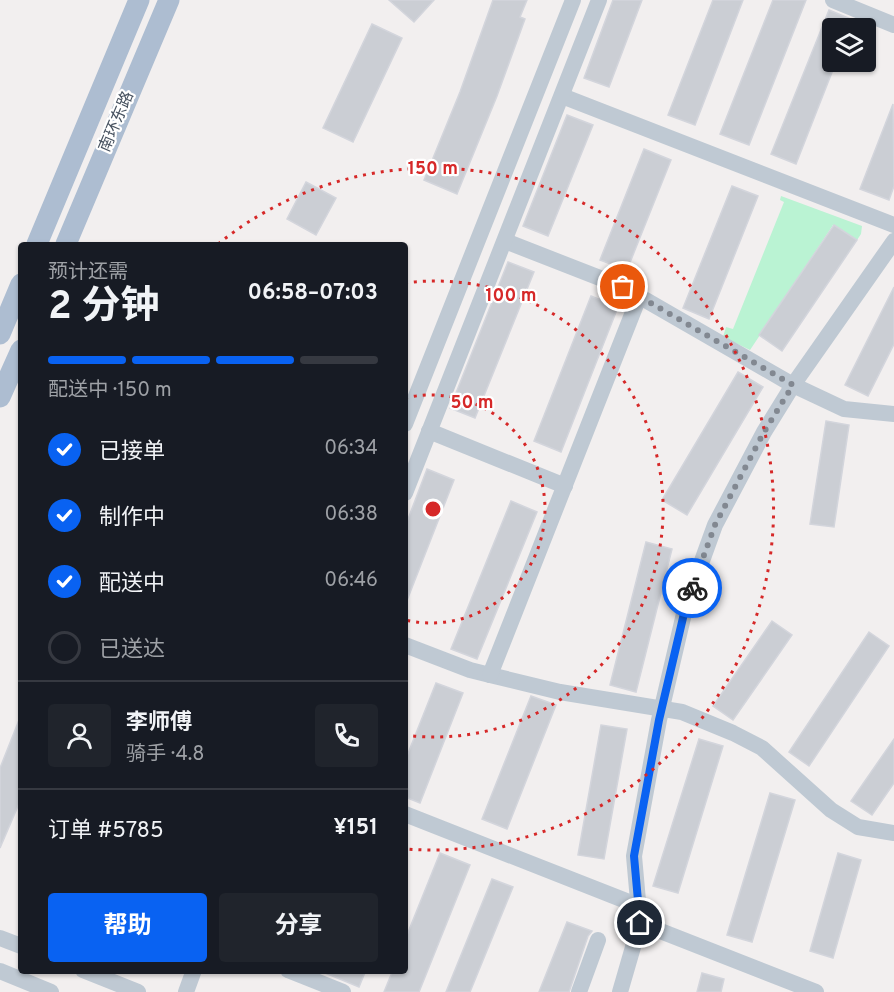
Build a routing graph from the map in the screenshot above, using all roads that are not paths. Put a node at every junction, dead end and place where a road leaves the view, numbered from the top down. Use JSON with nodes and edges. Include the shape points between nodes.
{"nodes":[{"id":1,"x":139,"y":0,"type":"edge"},
{"id":2,"x":169,"y":0,"type":"edge"},
{"id":3,"x":573,"y":0,"type":"edge"},
{"id":4,"x":599,"y":0,"type":"edge"},
{"id":5,"x":833,"y":0,"type":"edge"},
{"id":6,"x":894,"y":25,"type":"edge"},
{"id":7,"x":562,"y":96,"type":"junction"},
{"id":8,"x":894,"y":225,"type":"edge"},
{"id":9,"x":505,"y":241,"type":"junction"},
{"id":10,"x":894,"y":241,"type":"edge"},
{"id":11,"x":38,"y":242,"type":"edge"},
{"id":12,"x":67,"y":242,"type":"edge"},
{"id":13,"x":18,"y":291,"type":"edge"},
{"id":14,"x":639,"y":297,"type":"junction"},
{"id":15,"x":0,"y":334,"type":"edge"},
{"id":16,"x":18,"y":357,"type":"edge"},
{"id":17,"x":793,"y":385,"type":"junction"},
{"id":18,"x":0,"y":397,"type":"edge"},
{"id":19,"x":894,"y":414,"type":"edge"},
{"id":20,"x":408,"y":416,"type":"edge"},
{"id":21,"x":429,"y":431,"type":"junction"},
{"id":22,"x":408,"y":485,"type":"edge"},
{"id":23,"x":565,"y":486,"type":"junction"},
{"id":24,"x":408,"y":646,"type":"edge"},
{"id":25,"x":490,"y":675,"type":"junction"},
{"id":26,"x":661,"y":710,"type":"junction"},
{"id":27,"x":408,"y":815,"type":"edge"},
{"id":28,"x":894,"y":834,"type":"edge"},
{"id":29,"x":639,"y":914,"type":"junction"},
{"id":30,"x":0,"y":938,"type":"edge"},
{"id":31,"x":598,"y":940,"type":"dead end"},
{"id":32,"x":18,"y":945,"type":"edge"},
{"id":33,"x":0,"y":971,"type":"edge"},
{"id":34,"x":93,"y":974,"type":"edge"},
{"id":35,"x":193,"y":974,"type":"edge"},
{"id":36,"x":298,"y":974,"type":"edge"},
{"id":37,"x":51,"y":992,"type":"edge"},
{"id":38,"x":138,"y":992,"type":"edge"},
{"id":39,"x":186,"y":992,"type":"edge"},
{"id":40,"x":343,"y":992,"type":"edge"},
{"id":41,"x":579,"y":992,"type":"edge"},
{"id":42,"x":620,"y":992,"type":"edge"},
{"id":43,"x":816,"y":992,"type":"edge"}],
"edges":[{"from":1,"to":11,"type":"main road","name":"南环东路"},
{"from":2,"to":12,"type":"main road","name":"南环东路"},
{"from":3,"to":20,"type":"street"},
{"from":4,"to":7,"type":"street"},
{"from":5,"to":6,"type":"street"},
{"from":7,"to":8,"type":"street"},
{"from":7,"to":9,"type":"street"},
{"from":9,"to":14,"type":"street","via":[[623,287]]},
{"from":9,"to":21,"type":"street"},
{"from":10,"to":17,"type":"street"},
{"from":13,"to":15,"type":"main road"},
{"from":14,"to":17,"type":"street"},
{"from":14,"to":23,"type":"street"},
{"from":16,"to":18,"type":"main road"},
{"from":17,"to":19,"type":"street","via":[[844,409]]},
{"from":17,"to":26,"type":"street","via":[[715,525],[686,605]]},
{"from":21,"to":22,"type":"street"},
{"from":21,"to":23,"type":"street"},
{"from":23,"to":25,"type":"street"},
{"from":24,"to":25,"type":"street"},
{"from":25,"to":26,"type":"street"},
{"from":26,"to":28,"type":"street","via":[[681,712],[762,748],[831,810],[858,827]]},
{"from":26,"to":29,"type":"street","via":[[634,856]]},
{"from":27,"to":29,"type":"street"},
{"from":29,"to":42,"type":"street"},
{"from":29,"to":43,"type":"street"},
{"from":30,"to":32,"type":"street"},
{"from":31,"to":41,"type":"street"},
{"from":33,"to":37,"type":"street"},
{"from":34,"to":38,"type":"street"},
{"from":35,"to":39,"type":"street"},
{"from":36,"to":40,"type":"street"}]}
